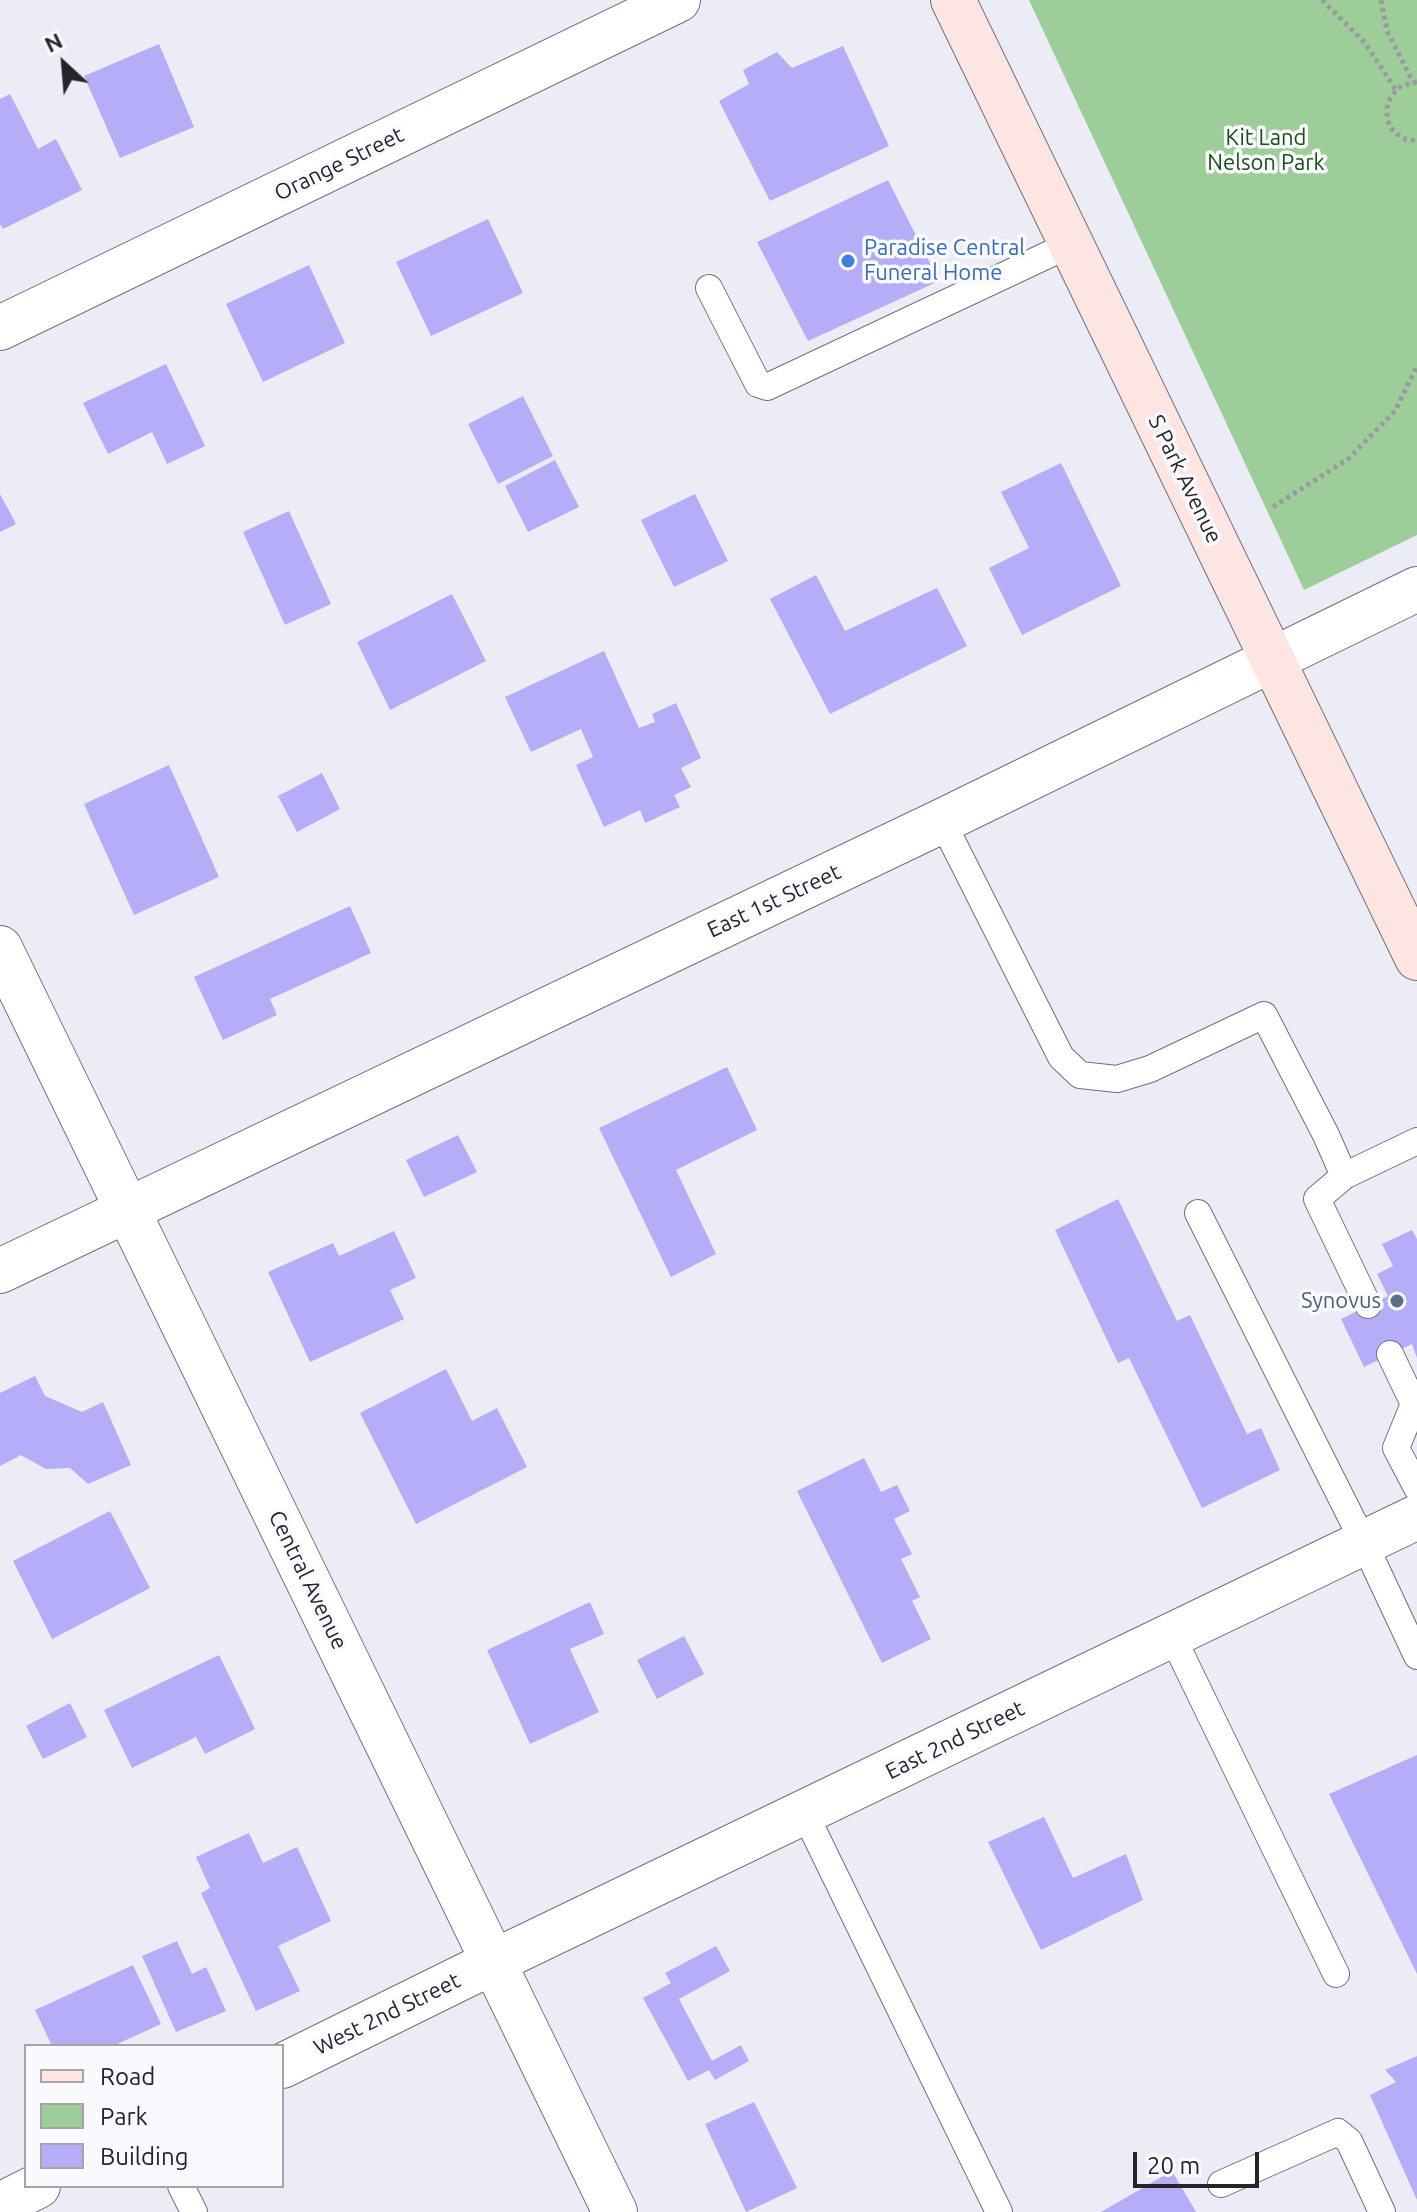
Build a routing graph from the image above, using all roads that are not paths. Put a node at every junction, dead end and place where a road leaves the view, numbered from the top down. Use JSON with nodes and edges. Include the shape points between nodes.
{"nodes":[{"id":1,"x":678,"y":0,"type":"edge"},
{"id":2,"x":953,"y":0,"type":"edge"},
{"id":3,"x":1071,"y":244,"type":"junction"},
{"id":4,"x":709,"y":288,"type":"dead end"},
{"id":5,"x":0,"y":328,"type":"edge"},
{"id":6,"x":1417,"y":589,"type":"edge"},
{"id":7,"x":1272,"y":660,"type":"junction"},
{"id":8,"x":942,"y":821,"type":"junction"},
{"id":9,"x":0,"y":948,"type":"edge"},
{"id":10,"x":1417,"y":958,"type":"edge"},
{"id":11,"x":1417,"y":1141,"type":"edge"},
{"id":12,"x":1344,"y":1176,"type":"junction"},
{"id":13,"x":128,"y":1209,"type":"junction"},
{"id":14,"x":1198,"y":1213,"type":"dead end"},
{"id":15,"x":0,"y":1271,"type":"edge"},
{"id":16,"x":1368,"y":1305,"type":"dead end"},
{"id":17,"x":1390,"y":1354,"type":"dead end"},
{"id":18,"x":1417,"y":1488,"type":"edge"},
{"id":19,"x":1417,"y":1517,"type":"edge"},
{"id":20,"x":1364,"y":1543,"type":"junction"},
{"id":21,"x":1172,"y":1636,"type":"junction"},
{"id":22,"x":1417,"y":1656,"type":"edge"},
{"id":23,"x":804,"y":1812,"type":"junction"},
{"id":24,"x":493,"y":1962,"type":"junction"},
{"id":25,"x":1336,"y":1974,"type":"dead end"},
{"id":26,"x":284,"y":2065,"type":"edge"},
{"id":27,"x":1221,"y":2184,"type":"dead end"},
{"id":28,"x":34,"y":2188,"type":"edge"},
{"id":29,"x":182,"y":2188,"type":"edge"},
{"id":30,"x":0,"y":2205,"type":"edge"},
{"id":31,"x":194,"y":2212,"type":"edge"},
{"id":32,"x":615,"y":2212,"type":"edge"},
{"id":33,"x":999,"y":2212,"type":"edge"},
{"id":34,"x":1382,"y":2212,"type":"edge"}],
"edges":[{"from":1,"to":5,"type":"street","name":"Orange Street"},
{"from":2,"to":3,"type":"main road","name":"S Park Avenue"},
{"from":3,"to":4,"type":"lane","via":[[767,387],[758,384]]},
{"from":3,"to":7,"type":"main road","name":"S Park Avenue"},
{"from":6,"to":7,"type":"street","name":"East 1st Street"},
{"from":7,"to":8,"type":"street","name":"East 1st Street"},
{"from":7,"to":10,"type":"main road","name":"S Park Avenue"},
{"from":8,"to":12,"type":"lane","via":[[1061,1057],[1080,1075],[1117,1079],[1150,1069],[1264,1015]]},
{"from":8,"to":13,"type":"street","name":"East 1st Street"},
{"from":9,"to":13,"type":"street","name":"Central Avenue"},
{"from":11,"to":12,"type":"lane"},
{"from":12,"to":16,"type":"lane","via":[[1317,1199]]},
{"from":13,"to":15,"type":"street","name":"East 1st Street"},
{"from":13,"to":24,"type":"street","name":"Central Avenue"},
{"from":14,"to":20,"type":"lane"},
{"from":17,"to":18,"type":"lane","via":[[1414,1404],[1396,1448]]},
{"from":19,"to":20,"type":"street","name":"East 2nd Street"},
{"from":20,"to":21,"type":"street","name":"East 2nd Street"},
{"from":20,"to":22,"type":"lane"},
{"from":21,"to":23,"type":"street","name":"East 2nd Street"},
{"from":21,"to":25,"type":"lane"},
{"from":23,"to":24,"type":"street","name":"East 2nd Street"},
{"from":23,"to":33,"type":"lane"},
{"from":24,"to":26,"type":"street","name":"West 2nd Street"},
{"from":24,"to":32,"type":"street","name":"Central Avenue"},
{"from":27,"to":34,"type":"lane","via":[[1338,2132],[1349,2141]]},
{"from":28,"to":30,"type":"street"},
{"from":29,"to":31,"type":"lane"}]}
